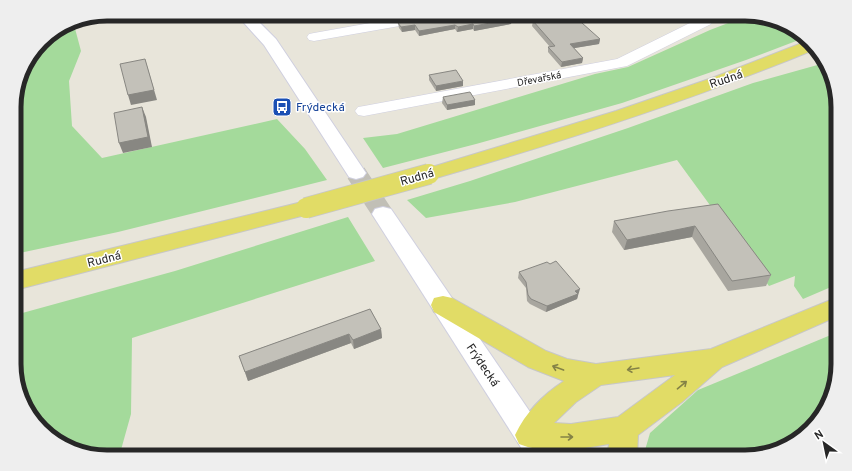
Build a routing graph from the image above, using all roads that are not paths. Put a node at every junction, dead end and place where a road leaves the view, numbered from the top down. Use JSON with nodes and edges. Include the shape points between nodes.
{"nodes":[{"id":1,"x":250,"y":21,"type":"edge"},
{"id":2,"x":264,"y":21,"type":"edge"},
{"id":3,"x":404,"y":21,"type":"edge"},
{"id":4,"x":696,"y":21,"type":"edge"},
{"id":5,"x":314,"y":37,"type":"dead end"},
{"id":6,"x":270,"y":42,"type":"junction"},
{"id":7,"x":807,"y":47,"type":"edge"},
{"id":8,"x":815,"y":57,"type":"edge"},
{"id":9,"x":756,"y":68,"type":"junction"},
{"id":10,"x":364,"y":111,"type":"dead end"},
{"id":11,"x":356,"y":173,"type":"tunnel mouth"},
{"id":12,"x":383,"y":214,"type":"tunnel mouth"},
{"id":13,"x":21,"y":279,"type":"edge"},
{"id":14,"x":443,"y":305,"type":"junction"},
{"id":15,"x":831,"y":309,"type":"edge"},
{"id":16,"x":713,"y":360,"type":"junction"},
{"id":17,"x":596,"y":375,"type":"junction"},
{"id":18,"x":624,"y":428,"type":"junction"},
{"id":19,"x":536,"y":446,"type":"edge"},
{"id":20,"x":622,"y":450,"type":"edge"}],
"edges":[{"from":1,"to":6,"type":"main road"},
{"from":2,"to":6,"type":"main road"},
{"from":3,"to":5,"type":"street"},
{"from":4,"to":10,"type":"street","name":"Dřevařská","via":[[621,63]]},
{"from":6,"to":11,"type":"main road"},
{"from":7,"to":9,"type":"main road","name":"Rudná"},
{"from":8,"to":9,"type":"main road"},
{"from":9,"to":13,"type":"main road","name":"Rudná","bridge":true,"via":[[629,113],[430,174]]},
{"from":12,"to":14,"type":"main road","name":"Frýdecká"},
{"from":17,"to":14,"type":"main road","one_way":true,"via":[[565,370],[536,359]]},
{"from":14,"to":19,"type":"main road","name":"Frýdecká"},
{"from":15,"to":16,"type":"main road"},
{"from":16,"to":17,"type":"main road","one_way":true},
{"from":18,"to":16,"type":"main road","one_way":true,"via":[[672,394]]},
{"from":17,"to":19,"type":"main road","via":[[562,396],[544,413]]},
{"from":19,"to":18,"type":"main road","one_way":true},
{"from":18,"to":20,"type":"main road"}]}
